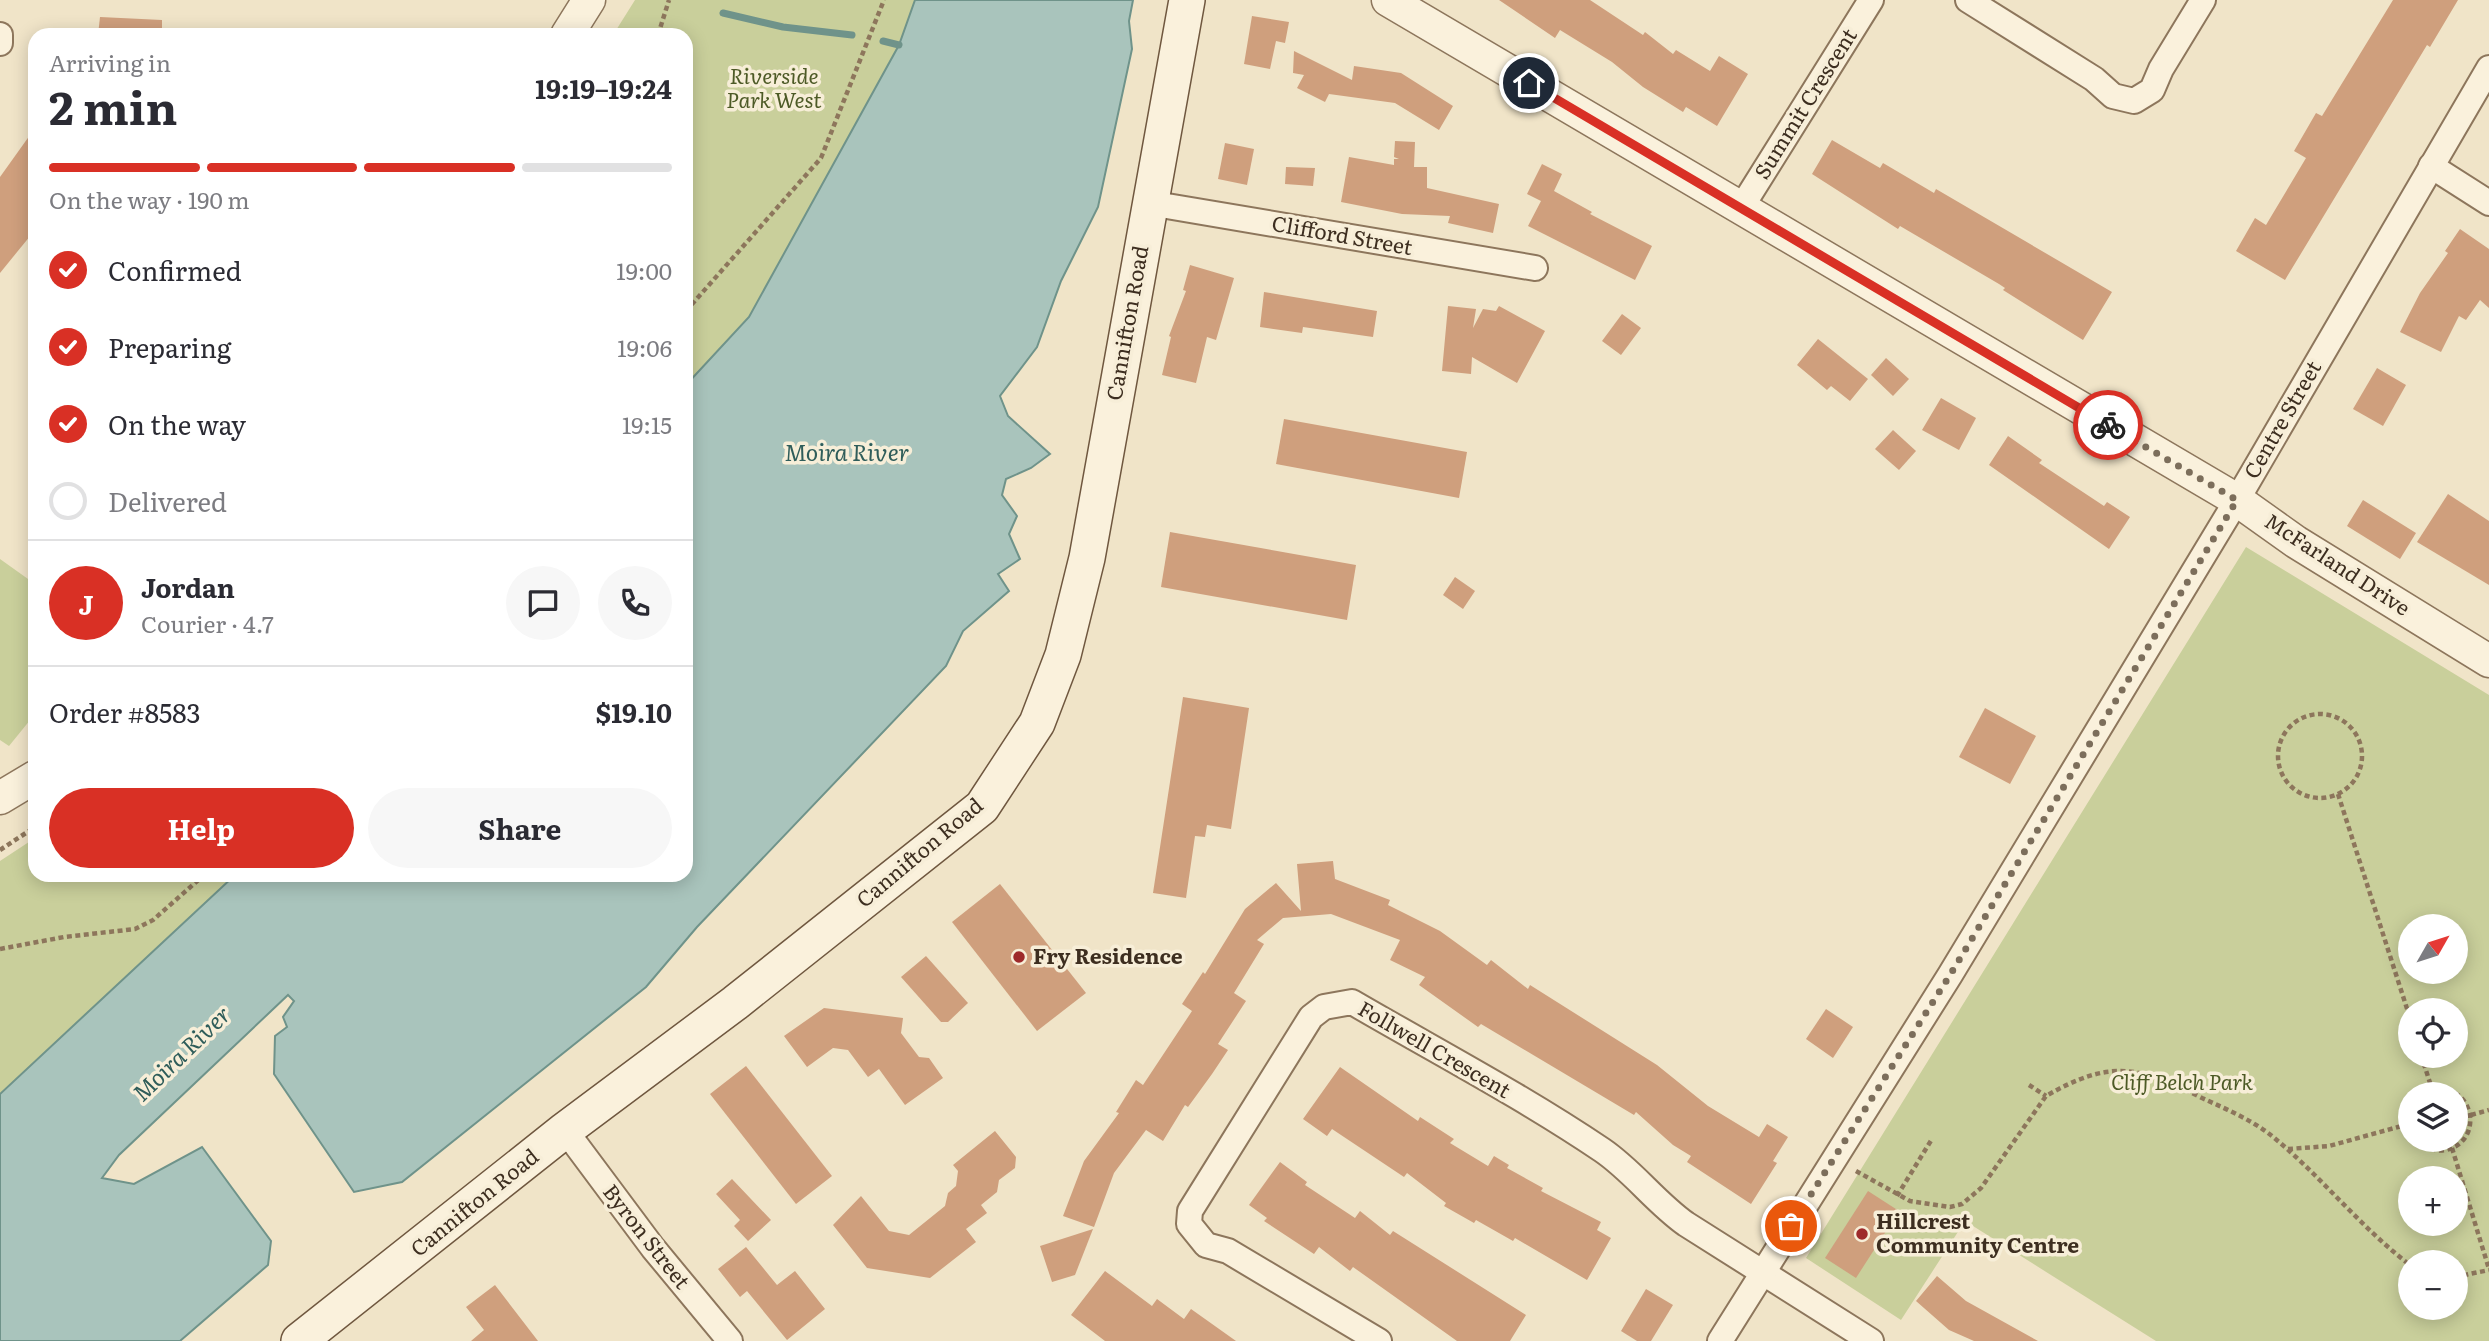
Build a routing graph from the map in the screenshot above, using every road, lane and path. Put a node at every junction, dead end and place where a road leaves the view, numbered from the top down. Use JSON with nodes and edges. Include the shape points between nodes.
{"nodes":[{"id":1,"x":589,"y":0,"type":"edge"},
{"id":2,"x":669,"y":0,"type":"edge"},
{"id":3,"x":884,"y":0,"type":"edge"},
{"id":4,"x":1187,"y":0,"type":"edge"},
{"id":5,"x":1388,"y":0,"type":"edge"},
{"id":6,"x":1871,"y":0,"type":"edge"},
{"id":7,"x":1968,"y":0,"type":"edge"},
{"id":8,"x":2203,"y":0,"type":"edge"},
{"id":9,"x":571,"y":28,"type":"edge"},
{"id":10,"x":660,"y":28,"type":"edge"},
{"id":11,"x":0,"y":35,"type":"edge"},
{"id":12,"x":0,"y":43,"type":"edge"},
{"id":13,"x":2489,"y":68,"type":"edge"},
{"id":14,"x":2431,"y":166,"type":"junction"},
{"id":15,"x":1149,"y":203,"type":"junction"},
{"id":16,"x":2489,"y":203,"type":"edge"},
{"id":17,"x":1741,"y":208,"type":"junction"},
{"id":18,"x":1535,"y":268,"type":"dead end"},
{"id":19,"x":693,"y":303,"type":"edge"},
{"id":20,"x":2237,"y":500,"type":"junction"},
{"id":21,"x":2489,"y":661,"type":"edge"},
{"id":22,"x":28,"y":781,"type":"edge"},
{"id":23,"x":2338,"y":794,"type":"junction"},
{"id":24,"x":0,"y":798,"type":"edge"},
{"id":25,"x":28,"y":832,"type":"edge"},
{"id":26,"x":0,"y":850,"type":"edge"},
{"id":27,"x":196,"y":882,"type":"edge"},
{"id":28,"x":0,"y":949,"type":"edge"},
{"id":29,"x":2404,"y":998,"type":"edge"},
{"id":30,"x":2029,"y":1085,"type":"dead end"},
{"id":31,"x":2046,"y":1096,"type":"junction"},
{"id":32,"x":2468,"y":1105,"type":"edge"},
{"id":33,"x":2489,"y":1110,"type":"edge"},
{"id":34,"x":2471,"y":1115,"type":"junction"},
{"id":35,"x":2398,"y":1128,"type":"edge"},
{"id":36,"x":565,"y":1130,"type":"junction"},
{"id":37,"x":2468,"y":1130,"type":"edge"},
{"id":38,"x":1932,"y":1139,"type":"dead end"},
{"id":39,"x":2287,"y":1149,"type":"junction"},
{"id":40,"x":2453,"y":1152,"type":"edge"},
{"id":41,"x":1856,"y":1171,"type":"dead end"},
{"id":42,"x":1897,"y":1196,"type":"junction"},
{"id":43,"x":2398,"y":1254,"type":"edge"},
{"id":44,"x":2489,"y":1269,"type":"edge"},
{"id":45,"x":1762,"y":1271,"type":"junction"},
{"id":46,"x":2468,"y":1274,"type":"edge"},
{"id":47,"x":299,"y":1341,"type":"edge"},
{"id":48,"x":730,"y":1341,"type":"edge"},
{"id":49,"x":1379,"y":1341,"type":"edge"},
{"id":50,"x":1720,"y":1341,"type":"edge"},
{"id":51,"x":1871,"y":1341,"type":"edge"}],
"edges":[{"from":1,"to":9,"type":"street"},
{"from":2,"to":10,"type":"path"},
{"from":3,"to":19,"type":"path","via":[[821,158]]},
{"from":4,"to":15,"type":"main road","name":"Cannifton Road"},
{"from":5,"to":17,"type":"street","name":"McFarland Drive"},
{"from":6,"to":17,"type":"street","name":"Summit Crescent"},
{"from":7,"to":8,"type":"street","via":[[2094,79],[2113,96],[2134,101],[2152,90]]},
{"from":11,"to":12,"type":"street"},
{"from":13,"to":14,"type":"street","name":"Centre Street"},
{"from":14,"to":16,"type":"street"},
{"from":14,"to":20,"type":"street","name":"Centre Street"},
{"from":15,"to":18,"type":"street","name":"Clifford Street"},
{"from":15,"to":36,"type":"main road","name":"Cannifton Road","via":[[1087,558],[1063,655],[1037,723],[982,807],[735,1003]]},
{"from":17,"to":20,"type":"street","name":"McFarland Drive"},
{"from":20,"to":21,"type":"street","name":"McFarland Drive","via":[[2296,542]]},
{"from":20,"to":45,"type":"street","name":"Centre Street","via":[[1950,975]]},
{"from":22,"to":24,"type":"street"},
{"from":23,"to":23,"type":"path","via":[[2360,770],[2359,739],[2348,724],[2334,716],[2302,718],[2288,728],[2280,743],[2278,759],[2284,776],[2309,796]]},
{"from":23,"to":29,"type":"path"},
{"from":25,"to":26,"type":"path"},
{"from":27,"to":28,"type":"path","via":[[153,920],[135,929]]},
{"from":30,"to":31,"type":"path"},
{"from":31,"to":39,"type":"path","via":[[2110,1071],[2134,1070],[2158,1076],[2252,1123]]},
{"from":31,"to":42,"type":"path","via":[[1981,1188],[1962,1204],[1930,1206]]},
{"from":32,"to":34,"type":"path"},
{"from":33,"to":34,"type":"path"},
{"from":34,"to":37,"type":"path"},
{"from":35,"to":39,"type":"path","via":[[2329,1146]]},
{"from":36,"to":47,"type":"main road","name":"Cannifton Road"},
{"from":36,"to":48,"type":"street","name":"Byron Street"},
{"from":38,"to":42,"type":"path"},
{"from":39,"to":43,"type":"path"},
{"from":40,"to":44,"type":"path"},
{"from":41,"to":42,"type":"path"},
{"from":44,"to":46,"type":"path"},
{"from":45,"to":49,"type":"street","name":"Follwell Crescent","via":[[1661,1206],[1603,1151],[1352,1002],[1339,1002],[1311,1017],[1190,1211],[1189,1224],[1206,1245],[1228,1251]]},
{"from":45,"to":50,"type":"street","name":"Centre Street"},
{"from":45,"to":51,"type":"street","name":"Follwell Crescent"}]}
